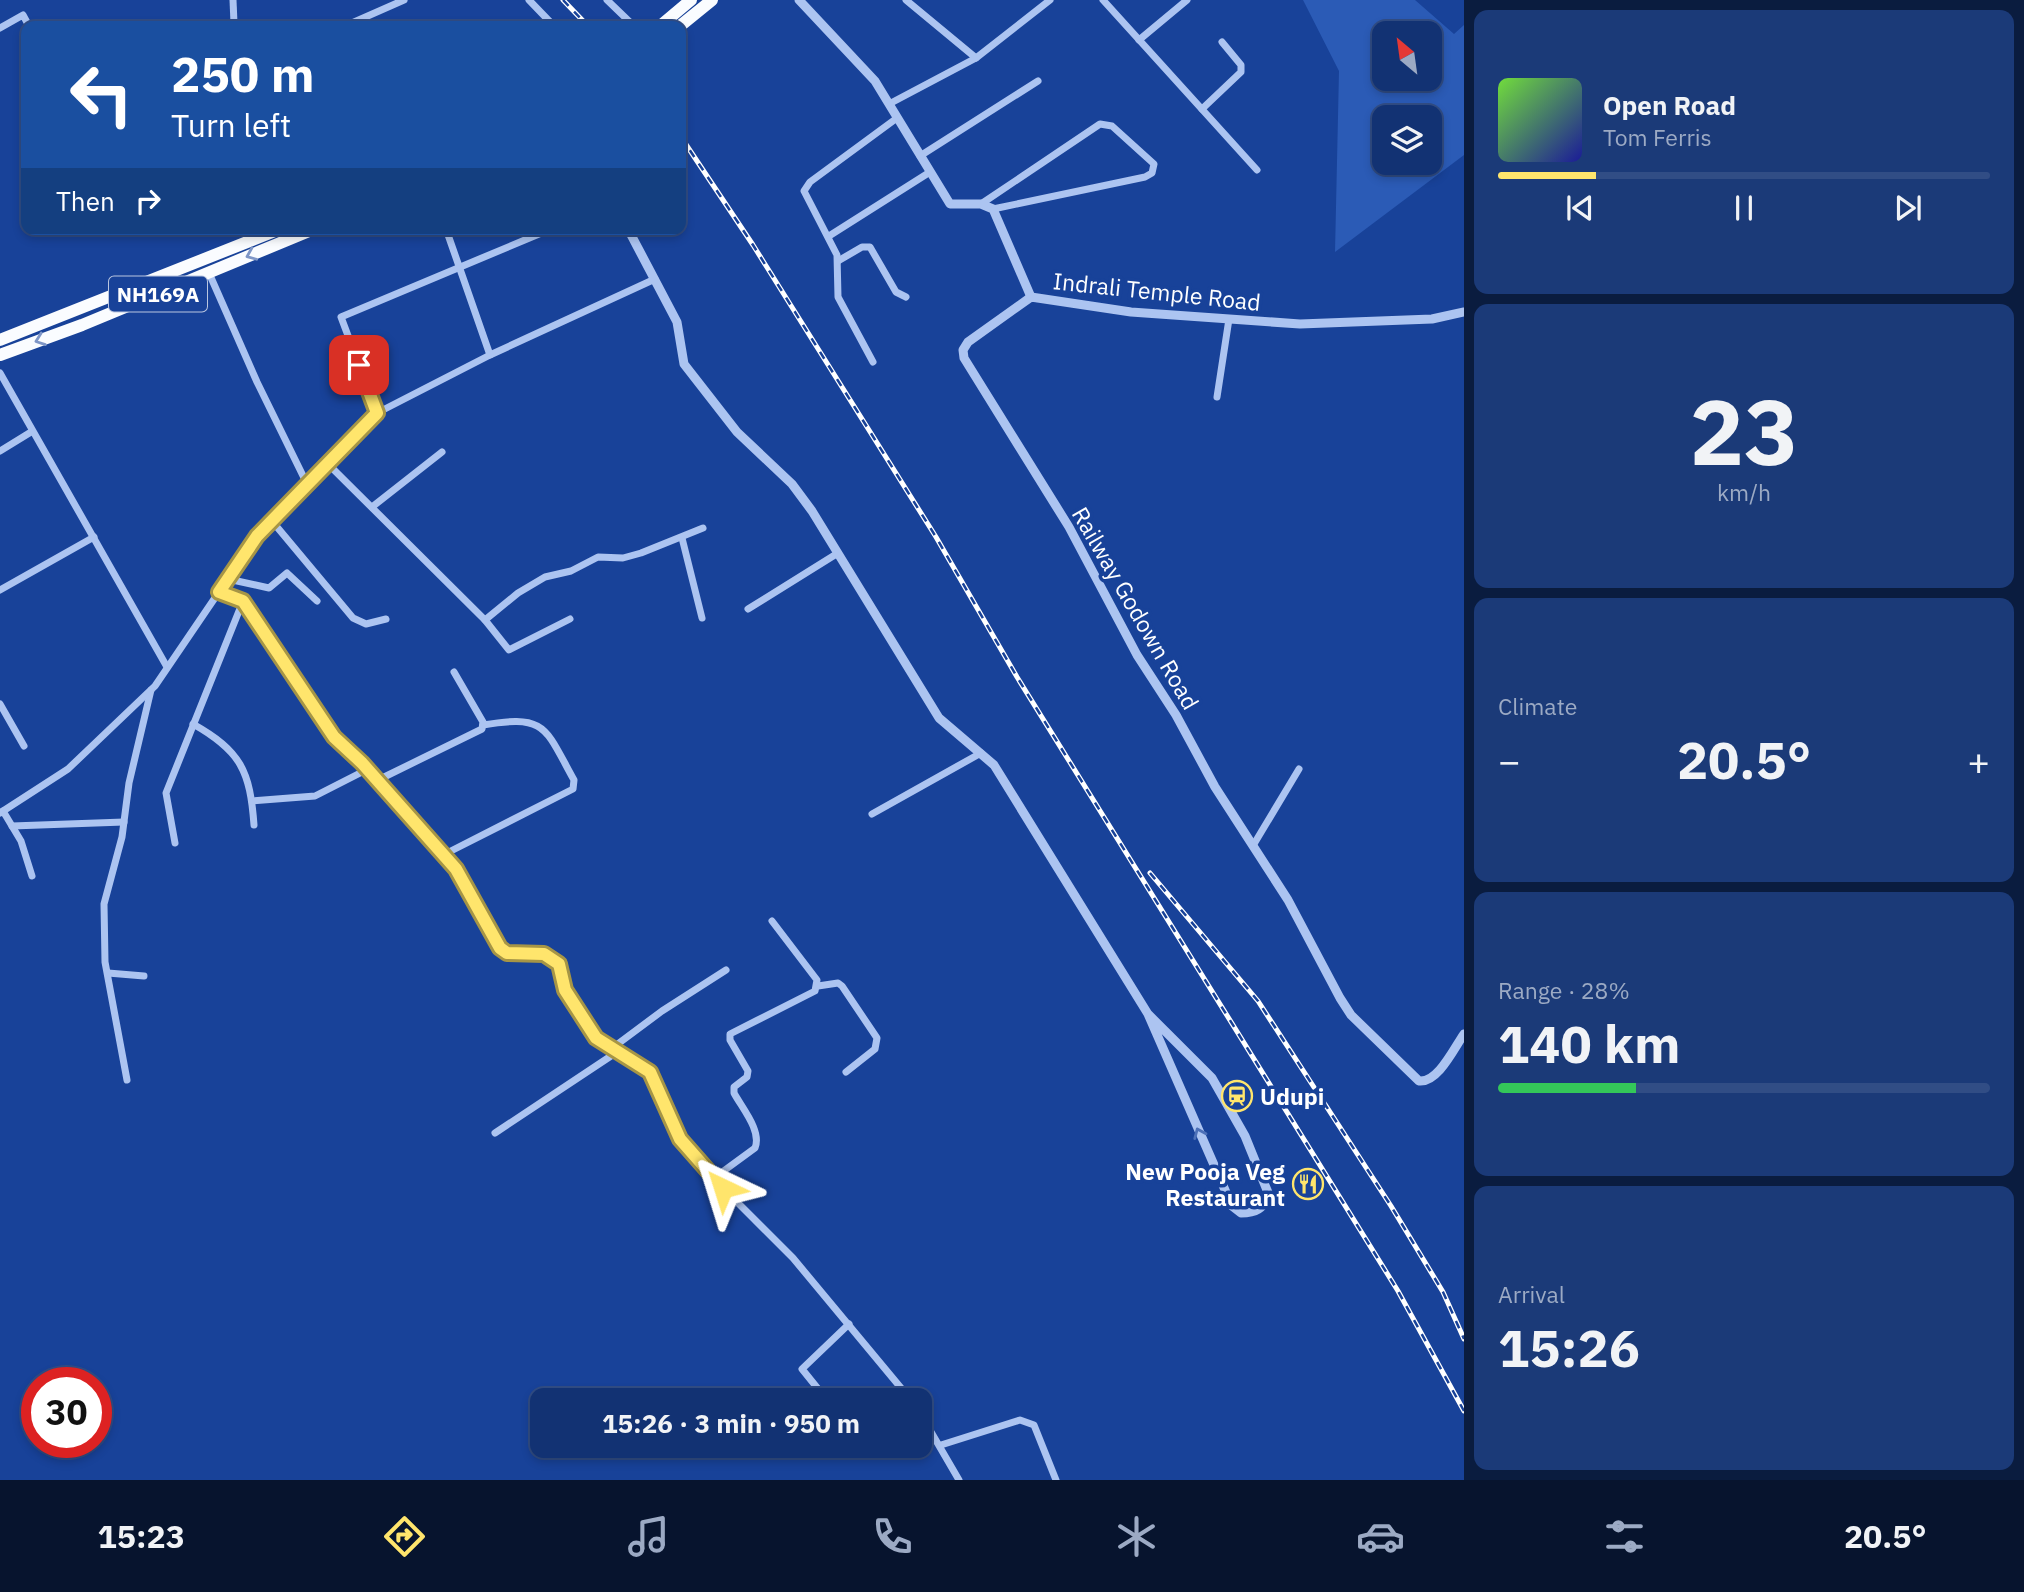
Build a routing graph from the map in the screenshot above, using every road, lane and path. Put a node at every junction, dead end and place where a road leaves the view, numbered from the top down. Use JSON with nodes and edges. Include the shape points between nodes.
{"nodes":[{"id":1,"x":233,"y":0,"type":"edge"},
{"id":2,"x":404,"y":0,"type":"edge"},
{"id":3,"x":530,"y":0,"type":"edge"},
{"id":4,"x":607,"y":0,"type":"edge"},
{"id":5,"x":691,"y":0,"type":"edge"},
{"id":6,"x":712,"y":0,"type":"edge"},
{"id":7,"x":799,"y":0,"type":"edge"},
{"id":8,"x":906,"y":0,"type":"edge"},
{"id":9,"x":1035,"y":0,"type":"edge"},
{"id":10,"x":1050,"y":0,"type":"edge"},
{"id":11,"x":1103,"y":0,"type":"edge"},
{"id":12,"x":1187,"y":0,"type":"edge"},
{"id":13,"x":1043,"y":6,"type":"junction"},
{"id":14,"x":0,"y":17,"type":"edge"},
{"id":15,"x":26,"y":21,"type":"edge"},
{"id":16,"x":235,"y":21,"type":"edge"},
{"id":17,"x":356,"y":21,"type":"edge"},
{"id":18,"x":549,"y":21,"type":"edge"},
{"id":19,"x":629,"y":21,"type":"edge"},
{"id":20,"x":666,"y":21,"type":"edge"},
{"id":21,"x":686,"y":21,"type":"edge"},
{"id":22,"x":3,"y":26,"type":"edge"},
{"id":23,"x":1139,"y":40,"type":"junction"},
{"id":24,"x":1222,"y":42,"type":"dead end"},
{"id":25,"x":976,"y":58,"type":"junction"},
{"id":26,"x":1038,"y":81,"type":"dead end"},
{"id":27,"x":889,"y":104,"type":"junction"},
{"id":28,"x":1202,"y":109,"type":"junction"},
{"id":29,"x":897,"y":118,"type":"junction"},
{"id":30,"x":920,"y":156,"type":"junction"},
{"id":31,"x":1257,"y":170,"type":"dead end"},
{"id":32,"x":930,"y":172,"type":"junction"},
{"id":33,"x":981,"y":204,"type":"junction"},
{"id":34,"x":993,"y":209,"type":"junction"},
{"id":35,"x":265,"y":235,"type":"edge"},
{"id":36,"x":300,"y":235,"type":"edge"},
{"id":37,"x":448,"y":235,"type":"edge"},
{"id":38,"x":537,"y":235,"type":"edge"},
{"id":39,"x":631,"y":235,"type":"edge"},
{"id":40,"x":829,"y":236,"type":"junction"},
{"id":41,"x":838,"y":261,"type":"junction"},
{"id":42,"x":460,"y":267,"type":"junction"},
{"id":43,"x":209,"y":273,"type":"junction"},
{"id":44,"x":164,"y":276,"type":"junction"},
{"id":45,"x":655,"y":279,"type":"junction"},
{"id":46,"x":169,"y":289,"type":"junction"},
{"id":47,"x":906,"y":297,"type":"dead end"},
{"id":48,"x":1031,"y":298,"type":"junction"},
{"id":49,"x":1464,"y":312,"type":"edge"},
{"id":50,"x":1228,"y":319,"type":"junction"},
{"id":51,"x":0,"y":340,"type":"edge"},
{"id":52,"x":0,"y":355,"type":"edge"},
{"id":53,"x":490,"y":355,"type":"junction"},
{"id":54,"x":873,"y":362,"type":"dead end"},
{"id":55,"x":0,"y":373,"type":"edge"},
{"id":56,"x":1217,"y":397,"type":"dead end"},
{"id":57,"x":377,"y":413,"type":"junction"},
{"id":58,"x":31,"y":432,"type":"junction"},
{"id":59,"x":0,"y":451,"type":"edge"},
{"id":60,"x":442,"y":452,"type":"dead end"},
{"id":61,"x":327,"y":463,"type":"junction"},
{"id":62,"x":308,"y":486,"type":"junction"},
{"id":63,"x":372,"y":507,"type":"junction"},
{"id":64,"x":272,"y":521,"type":"junction"},
{"id":65,"x":703,"y":528,"type":"dead end"},
{"id":66,"x":94,"y":537,"type":"junction"},
{"id":67,"x":682,"y":538,"type":"junction"},
{"id":68,"x":838,"y":553,"type":"junction"},
{"id":69,"x":228,"y":579,"type":"junction"},
{"id":70,"x":0,"y":590,"type":"edge"},
{"id":71,"x":219,"y":592,"type":"junction"},
{"id":72,"x":243,"y":601,"type":"junction"},
{"id":73,"x":317,"y":601,"type":"dead end"},
{"id":74,"x":748,"y":609,"type":"dead end"},
{"id":75,"x":702,"y":618,"type":"dead end"},
{"id":76,"x":386,"y":619,"type":"dead end"},
{"id":77,"x":570,"y":619,"type":"dead end"},
{"id":78,"x":485,"y":620,"type":"junction"},
{"id":79,"x":167,"y":667,"type":"junction"},
{"id":80,"x":454,"y":672,"type":"dead end"},
{"id":81,"x":151,"y":690,"type":"junction"},
{"id":82,"x":0,"y":704,"type":"edge"},
{"id":83,"x":193,"y":724,"type":"junction"},
{"id":84,"x":483,"y":725,"type":"junction"},
{"id":85,"x":24,"y":746,"type":"dead end"},
{"id":86,"x":981,"y":753,"type":"junction"},
{"id":87,"x":368,"y":769,"type":"junction"},
{"id":88,"x":1299,"y":769,"type":"dead end"},
{"id":89,"x":378,"y":780,"type":"junction"},
{"id":90,"x":252,"y":800,"type":"junction"},
{"id":91,"x":1,"y":812,"type":"edge"},
{"id":92,"x":872,"y":814,"type":"dead end"},
{"id":93,"x":124,"y":822,"type":"junction"},
{"id":94,"x":254,"y":825,"type":"dead end"},
{"id":95,"x":12,"y":826,"type":"junction"},
{"id":96,"x":175,"y":844,"type":"dead end"},
{"id":97,"x":1254,"y":844,"type":"junction"},
{"id":98,"x":443,"y":855,"type":"junction"},
{"id":99,"x":32,"y":876,"type":"dead end"},
{"id":100,"x":772,"y":921,"type":"dead end"},
{"id":101,"x":726,"y":970,"type":"dead end"},
{"id":102,"x":108,"y":973,"type":"junction"},
{"id":103,"x":144,"y":976,"type":"dead end"},
{"id":104,"x":818,"y":986,"type":"junction"},
{"id":105,"x":1148,"y":1014,"type":"junction"},
{"id":106,"x":1464,"y":1034,"type":"edge"},
{"id":107,"x":614,"y":1051,"type":"junction"},
{"id":108,"x":846,"y":1072,"type":"dead end"},
{"id":109,"x":127,"y":1080,"type":"dead end"},
{"id":110,"x":495,"y":1133,"type":"dead end"},
{"id":111,"x":714,"y":1178,"type":"junction"},
{"id":112,"x":849,"y":1324,"type":"junction"},
{"id":113,"x":817,"y":1388,"type":"edge"},
{"id":114,"x":901,"y":1388,"type":"edge"},
{"id":115,"x":932,"y":1431,"type":"edge"},
{"id":116,"x":941,"y":1445,"type":"junction"},
{"id":117,"x":959,"y":1480,"type":"edge"},
{"id":118,"x":1056,"y":1480,"type":"edge"}],
"edges":[{"from":1,"to":16,"type":"street"},
{"from":2,"to":17,"type":"street"},
{"from":3,"to":18,"type":"street"},
{"from":4,"to":19,"type":"street"},
{"from":5,"to":20,"type":"highway"},
{"from":6,"to":21,"type":"highway"},
{"from":7,"to":27,"type":"street","via":[[856,58]]},
{"from":8,"to":25,"type":"street"},
{"from":9,"to":13,"type":"street"},
{"from":10,"to":13,"type":"street"},
{"from":11,"to":23,"type":"street"},
{"from":12,"to":23,"type":"street"},
{"from":13,"to":25,"type":"street"},
{"from":14,"to":22,"type":"street"},
{"from":15,"to":22,"type":"street","via":[[23,15]]},
{"from":23,"to":28,"type":"street"},
{"from":24,"to":28,"type":"street","via":[[1241,65],[1241,72]]},
{"from":25,"to":27,"type":"street"},
{"from":26,"to":30,"type":"street"},
{"from":27,"to":29,"type":"street"},
{"from":28,"to":31,"type":"street"},
{"from":29,"to":30,"type":"street"},
{"from":29,"to":40,"type":"street","via":[[806,186],[804,195]]},
{"from":30,"to":32,"type":"street"},
{"from":32,"to":33,"type":"street","via":[[950,204]]},
{"from":32,"to":40,"type":"street"},
{"from":33,"to":34,"type":"street"},
{"from":33,"to":34,"type":"street","via":[[1100,124],[1111,126],[1154,164],[1145,177]]},
{"from":34,"to":48,"type":"street","name":"Indrali Temple Road"},
{"from":35,"to":44,"type":"highway","number":"NH169A"},
{"from":36,"to":43,"type":"highway","number":"NH169A","one_way":true},
{"from":37,"to":42,"type":"street"},
{"from":38,"to":42,"type":"street"},
{"from":39,"to":45,"type":"street"},
{"from":40,"to":41,"type":"street"},
{"from":41,"to":47,"type":"street","via":[[870,247],[896,292]]},
{"from":41,"to":54,"type":"street","via":[[835,291]]},
{"from":42,"to":53,"type":"street"},
{"from":42,"to":57,"type":"street","via":[[341,317]]},
{"from":43,"to":46,"type":"highway","number":"NH169A"},
{"from":43,"to":62,"type":"street"},
{"from":44,"to":46,"type":"street"},
{"from":44,"to":51,"type":"highway","number":"NH169A"},
{"from":45,"to":53,"type":"street"},
{"from":45,"to":68,"type":"street","via":[[677,322],[684,364],[737,432],[792,484]]},
{"from":46,"to":52,"type":"highway","number":"NH169A","one_way":true},
{"from":48,"to":50,"type":"street","name":"Indrali Temple Road"},
{"from":48,"to":97,"type":"street","name":"Railway Godown Road","via":[[968,342],[964,358],[1069,527],[1215,787]]},
{"from":49,"to":50,"type":"street","name":"Indrali Temple Road","via":[[1432,319],[1300,324]]},
{"from":50,"to":56,"type":"street"},
{"from":53,"to":57,"type":"street"},
{"from":55,"to":58,"type":"street"},
{"from":57,"to":61,"type":"street"},
{"from":58,"to":59,"type":"street"},
{"from":58,"to":66,"type":"street"},
{"from":60,"to":63,"type":"street"},
{"from":61,"to":62,"type":"street"},
{"from":61,"to":63,"type":"street"},
{"from":62,"to":64,"type":"street"},
{"from":63,"to":78,"type":"street"},
{"from":64,"to":69,"type":"street"},
{"from":64,"to":76,"type":"street","via":[[353,618],[366,624]]},
{"from":65,"to":67,"type":"street"},
{"from":66,"to":70,"type":"street"},
{"from":66,"to":79,"type":"street"},
{"from":67,"to":75,"type":"street"},
{"from":67,"to":78,"type":"street","via":[[623,558],[598,557],[571,571],[545,577]]},
{"from":68,"to":74,"type":"street"},
{"from":68,"to":86,"type":"street","via":[[939,718]]},
{"from":69,"to":71,"type":"street"},
{"from":69,"to":73,"type":"street","via":[[269,588],[287,573]]},
{"from":71,"to":72,"type":"street"},
{"from":71,"to":79,"type":"street"},
{"from":72,"to":83,"type":"street"},
{"from":72,"to":87,"type":"street","via":[[334,737]]},
{"from":77,"to":78,"type":"street","via":[[509,650]]},
{"from":79,"to":81,"type":"street"},
{"from":80,"to":84,"type":"street"},
{"from":81,"to":91,"type":"street","via":[[68,769]]},
{"from":81,"to":93,"type":"street"},
{"from":82,"to":85,"type":"street"},
{"from":83,"to":90,"type":"street","via":[[243,764]]},
{"from":83,"to":96,"type":"street","via":[[166,793]]},
{"from":84,"to":89,"type":"street","via":[[480,732]]},
{"from":84,"to":98,"type":"street","via":[[522,721],[546,731],[574,780],[573,789]]},
{"from":86,"to":92,"type":"street"},
{"from":86,"to":105,"type":"street","via":[[995,765]]},
{"from":87,"to":89,"type":"street"},
{"from":87,"to":90,"type":"street","via":[[315,796]]},
{"from":88,"to":97,"type":"street"},
{"from":89,"to":98,"type":"street"},
{"from":90,"to":94,"type":"street"},
{"from":91,"to":95,"type":"street"},
{"from":93,"to":95,"type":"street"},
{"from":93,"to":102,"type":"street","via":[[104,904]]},
{"from":95,"to":99,"type":"street"},
{"from":97,"to":106,"type":"street","name":"Railway Godown Road","via":[[1351,1015],[1419,1081],[1429,1080],[1437,1072]]},
{"from":98,"to":107,"type":"street","via":[[456,869],[500,948],[507,953],[544,954],[559,964],[565,990],[596,1038]]},
{"from":100,"to":104,"type":"street"},
{"from":101,"to":107,"type":"street","via":[[662,1011]]},
{"from":102,"to":103,"type":"street"},
{"from":102,"to":109,"type":"street"},
{"from":104,"to":108,"type":"street","via":[[842,986],[877,1038],[875,1049]]},
{"from":104,"to":111,"type":"street","via":[[730,1034],[748,1071],[734,1093],[757,1134],[757,1143]]},
{"from":105,"to":105,"type":"street","one_way":true,"via":[[1205,1070],[1245,1136],[1269,1195],[1254,1213],[1241,1213],[1232,1206]]},
{"from":107,"to":110,"type":"street"},
{"from":107,"to":111,"type":"street","via":[[650,1072],[680,1139]]},
{"from":111,"to":112,"type":"street","via":[[793,1258]]},
{"from":112,"to":113,"type":"street","via":[[802,1370]]},
{"from":112,"to":114,"type":"street"},
{"from":115,"to":116,"type":"street"},
{"from":116,"to":117,"type":"street"},
{"from":116,"to":118,"type":"street","via":[[1028,1421],[1034,1425]]}]}
